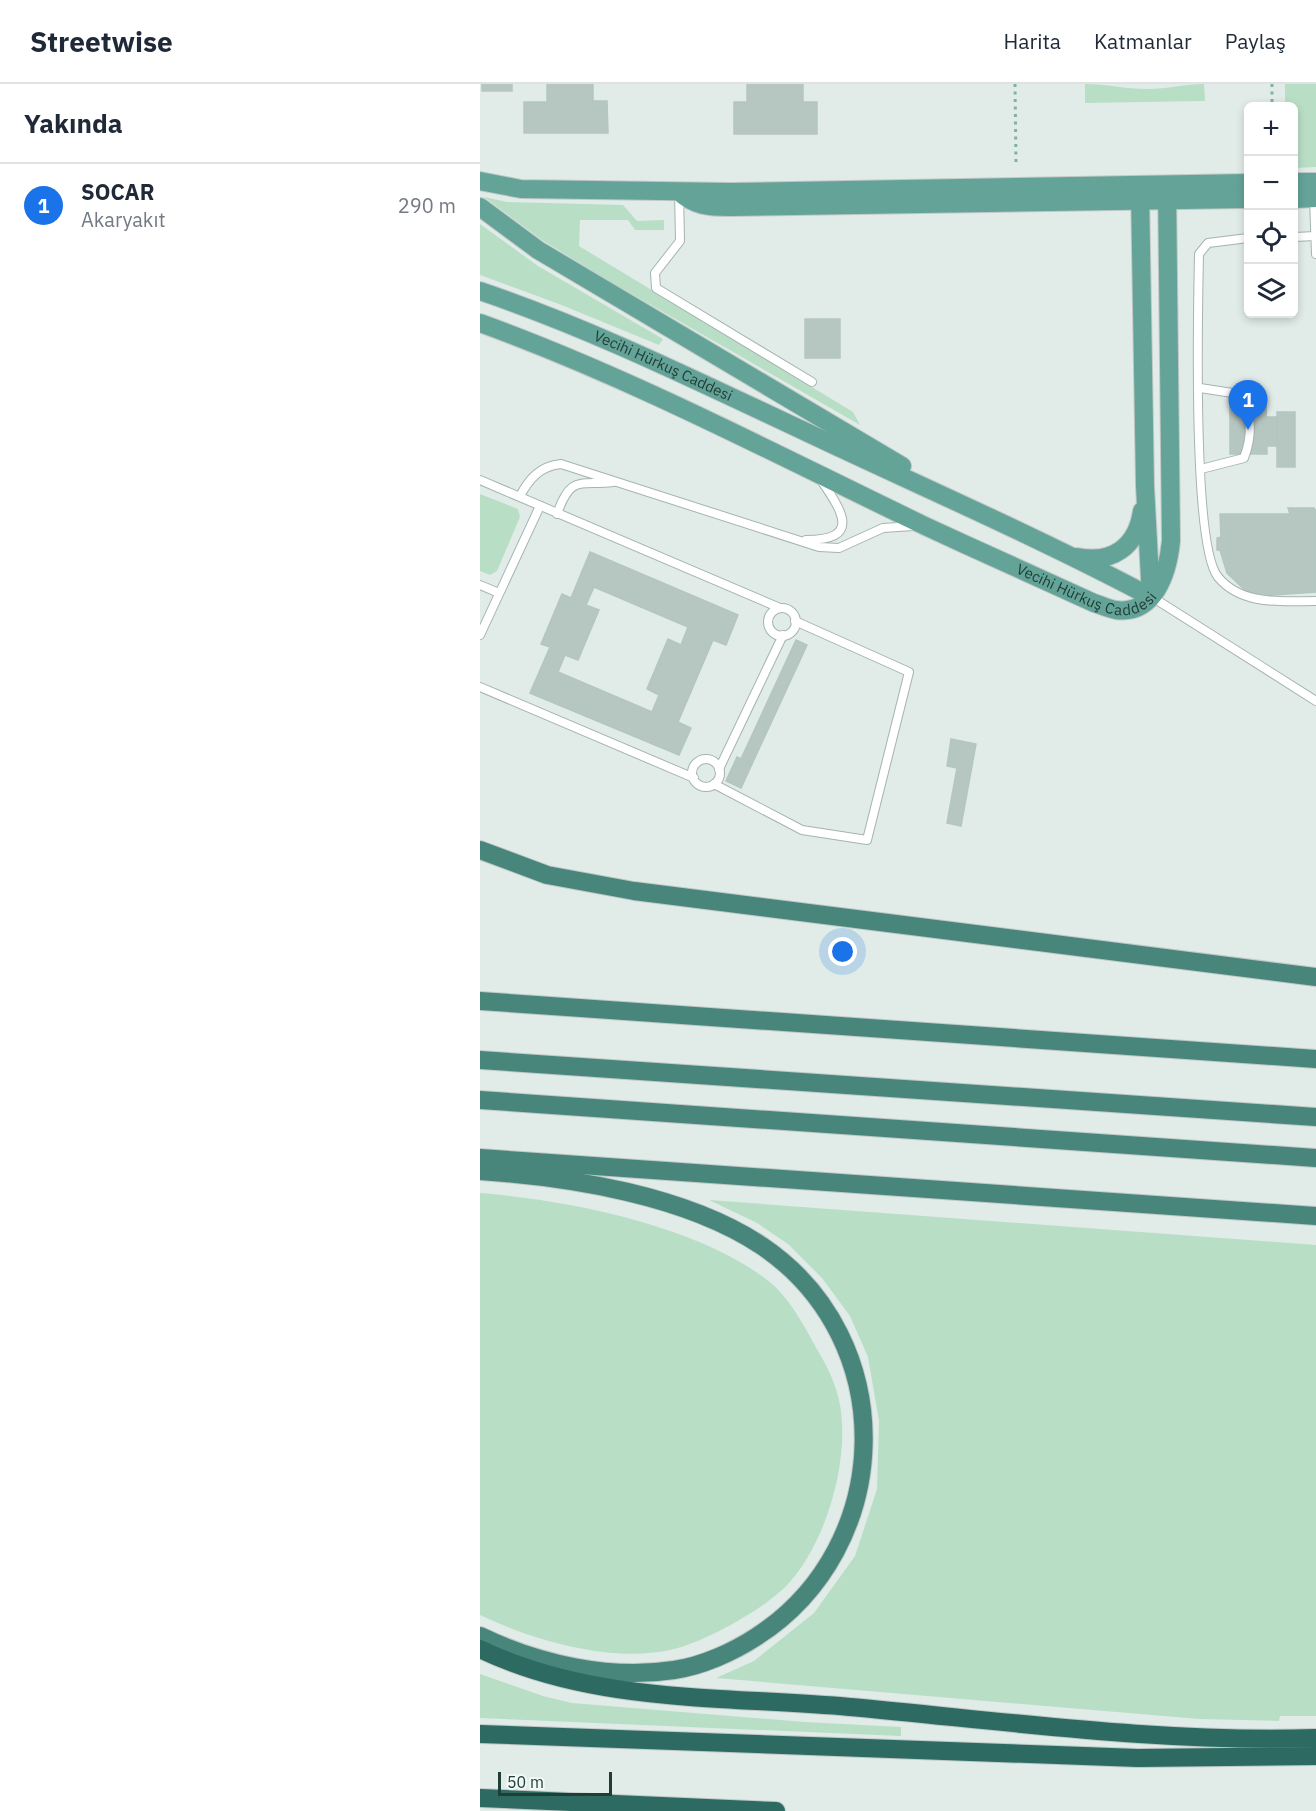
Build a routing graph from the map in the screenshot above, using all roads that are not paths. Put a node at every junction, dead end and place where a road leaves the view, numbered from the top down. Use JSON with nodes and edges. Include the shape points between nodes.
{"nodes":[{"id":1,"x":480,"y":181,"type":"edge"},
{"id":2,"x":1244,"y":183,"type":"edge"},
{"id":3,"x":1298,"y":184,"type":"edge"},
{"id":4,"x":679,"y":192,"type":"junction"},
{"id":5,"x":1315,"y":192,"type":"edge"},
{"id":6,"x":1140,"y":193,"type":"junction"},
{"id":7,"x":1167,"y":193,"type":"junction"},
{"id":8,"x":1298,"y":197,"type":"edge"},
{"id":9,"x":1244,"y":199,"type":"edge"},
{"id":10,"x":480,"y":207,"type":"edge"},
{"id":11,"x":1316,"y":236,"type":"edge"},
{"id":12,"x":1298,"y":237,"type":"edge"},
{"id":13,"x":1244,"y":238,"type":"edge"},
{"id":14,"x":1316,"y":254,"type":"edge"},
{"id":15,"x":480,"y":291,"type":"edge"},
{"id":16,"x":480,"y":323,"type":"edge"},
{"id":17,"x":812,"y":382,"type":"dead end"},
{"id":18,"x":1200,"y":388,"type":"junction"},
{"id":19,"x":1201,"y":470,"type":"junction"},
{"id":20,"x":816,"y":472,"type":"junction"},
{"id":21,"x":480,"y":480,"type":"edge"},
{"id":22,"x":613,"y":482,"type":"junction"},
{"id":23,"x":1145,"y":486,"type":"junction"},
{"id":24,"x":937,"y":492,"type":"junction"},
{"id":25,"x":520,"y":496,"type":"junction"},
{"id":26,"x":540,"y":506,"type":"junction"},
{"id":27,"x":557,"y":514,"type":"junction"},
{"id":28,"x":926,"y":526,"type":"junction"},
{"id":29,"x":800,"y":540,"type":"junction"},
{"id":30,"x":1072,"y":556,"type":"junction"},
{"id":31,"x":480,"y":585,"type":"edge"},
{"id":32,"x":499,"y":593,"type":"junction"},
{"id":33,"x":1151,"y":597,"type":"junction"},
{"id":34,"x":1316,"y":601,"type":"edge"},
{"id":35,"x":780,"y":608,"type":"junction"},
{"id":36,"x":795,"y":621,"type":"junction"},
{"id":37,"x":480,"y":635,"type":"edge"},
{"id":38,"x":783,"y":635,"type":"junction"},
{"id":39,"x":480,"y":687,"type":"edge"},
{"id":40,"x":1316,"y":701,"type":"edge"},
{"id":41,"x":719,"y":769,"type":"junction"},
{"id":42,"x":694,"y":778,"type":"junction"},
{"id":43,"x":714,"y":783,"type":"junction"},
{"id":44,"x":480,"y":850,"type":"edge"},
{"id":45,"x":1316,"y":976,"type":"edge"},
{"id":46,"x":480,"y":1001,"type":"edge"},
{"id":47,"x":1316,"y":1059,"type":"edge"},
{"id":48,"x":480,"y":1060,"type":"edge"},
{"id":49,"x":480,"y":1100,"type":"edge"},
{"id":50,"x":1316,"y":1117,"type":"edge"},
{"id":51,"x":480,"y":1158,"type":"edge"},
{"id":52,"x":1316,"y":1158,"type":"edge"},
{"id":53,"x":480,"y":1171,"type":"edge"},
{"id":54,"x":1316,"y":1216,"type":"edge"},
{"id":55,"x":480,"y":1636,"type":"edge"},
{"id":56,"x":480,"y":1649,"type":"edge"},
{"id":57,"x":480,"y":1734,"type":"edge"},
{"id":58,"x":1316,"y":1738,"type":"edge"},
{"id":59,"x":1295,"y":1748,"type":"junction"},
{"id":60,"x":1316,"y":1756,"type":"edge"},
{"id":61,"x":480,"y":1798,"type":"edge"},
{"id":62,"x":776,"y":1811,"type":"edge"}],
"edges":[{"from":1,"to":4,"type":"main road","via":[[521,189]]},
{"from":2,"to":7,"type":"main road"},
{"from":3,"to":5,"type":"main road"},
{"from":4,"to":6,"type":"main road","via":[[692,203],[706,207]]},
{"from":4,"to":17,"type":"lane","via":[[680,242],[655,273],[656,288]]},
{"from":5,"to":8,"type":"main road"},
{"from":5,"to":11,"type":"lane"},
{"from":6,"to":7,"type":"main road"},
{"from":6,"to":23,"type":"main road"},
{"from":7,"to":9,"type":"main road"},
{"from":7,"to":33,"type":"main road","via":[[1171,541],[1170,558]]},
{"from":10,"to":24,"type":"main road","via":[[538,250],[888,456]]},
{"from":11,"to":12,"type":"lane"},
{"from":11,"to":14,"type":"lane"},
{"from":13,"to":18,"type":"lane","via":[[1208,243],[1199,254]]},
{"from":15,"to":24,"type":"main road","name":"Vecihi Hürkuş Caddesi","via":[[569,323],[661,363]]},
{"from":16,"to":20,"type":"main road","name":"Vecihi Hürkuş Caddesi","via":[[600,369]]},
{"from":18,"to":19,"type":"lane"},
{"from":18,"to":19,"type":"lane","via":[[1239,394],[1248,405],[1249,443],[1244,458],[1237,462]]},
{"from":19,"to":34,"type":"lane","via":[[1205,543],[1209,562],[1218,577],[1236,593],[1264,601]]},
{"from":20,"to":28,"type":"main road","name":"Vecihi Hürkuş Caddesi"},
{"from":20,"to":29,"type":"lane","via":[[840,506],[844,524],[840,533],[832,537]]},
{"from":21,"to":25,"type":"lane"},
{"from":22,"to":25,"type":"lane","via":[[599,474],[551,465],[533,477]]},
{"from":22,"to":27,"type":"lane","via":[[577,484]]},
{"from":22,"to":29,"type":"lane"},
{"from":23,"to":30,"type":"main road","via":[[1140,520],[1130,544],[1110,556]]},
{"from":23,"to":33,"type":"main road"},
{"from":24,"to":30,"type":"main road","name":"Vecihi Hürkuş Caddesi"},
{"from":25,"to":26,"type":"lane"},
{"from":26,"to":27,"type":"lane"},
{"from":26,"to":32,"type":"lane"},
{"from":27,"to":35,"type":"lane"},
{"from":28,"to":29,"type":"lane","via":[[883,528],[839,548],[819,547]]},
{"from":28,"to":33,"type":"main road","name":"Vecihi Hürkuş Caddesi","via":[[1116,610],[1132,610],[1145,605]]},
{"from":30,"to":33,"type":"main road","name":"Vecihi Hürkuş Caddesi"},
{"from":31,"to":32,"type":"lane"},
{"from":32,"to":37,"type":"lane"},
{"from":33,"to":40,"type":"lane"},
{"from":35,"to":36,"type":"lane","via":[[792,613]]},
{"from":35,"to":38,"type":"lane","via":[[770,616],[768,625],[773,632]]},
{"from":36,"to":38,"type":"lane","via":[[793,630]]},
{"from":36,"to":43,"type":"lane","via":[[909,672],[867,840],[802,830]]},
{"from":38,"to":41,"type":"lane"},
{"from":39,"to":42,"type":"lane"},
{"from":41,"to":42,"type":"lane","via":[[714,761],[701,760],[694,766]]},
{"from":41,"to":43,"type":"lane"},
{"from":42,"to":43,"type":"lane","via":[[702,786]]},
{"from":44,"to":45,"type":"highway","via":[[547,875],[634,891]]},
{"from":46,"to":47,"type":"highway"},
{"from":48,"to":50,"type":"highway"},
{"from":49,"to":52,"type":"highway"},
{"from":51,"to":54,"type":"highway"},
{"from":53,"to":55,"type":"highway","via":[[573,1181],[651,1199],[733,1229],[762,1246],[804,1283],[825,1310],[847,1350],[860,1396],[864,1452],[854,1510],[829,1564],[792,1610],[745,1644],[676,1670],[623,1674],[559,1663]]},
{"from":56,"to":59,"type":"highway","via":[[569,1679],[664,1694]]},
{"from":57,"to":59,"type":"highway","via":[[1138,1758]]},
{"from":58,"to":59,"type":"highway"},
{"from":59,"to":60,"type":"highway"},
{"from":61,"to":62,"type":"highway"}]}
